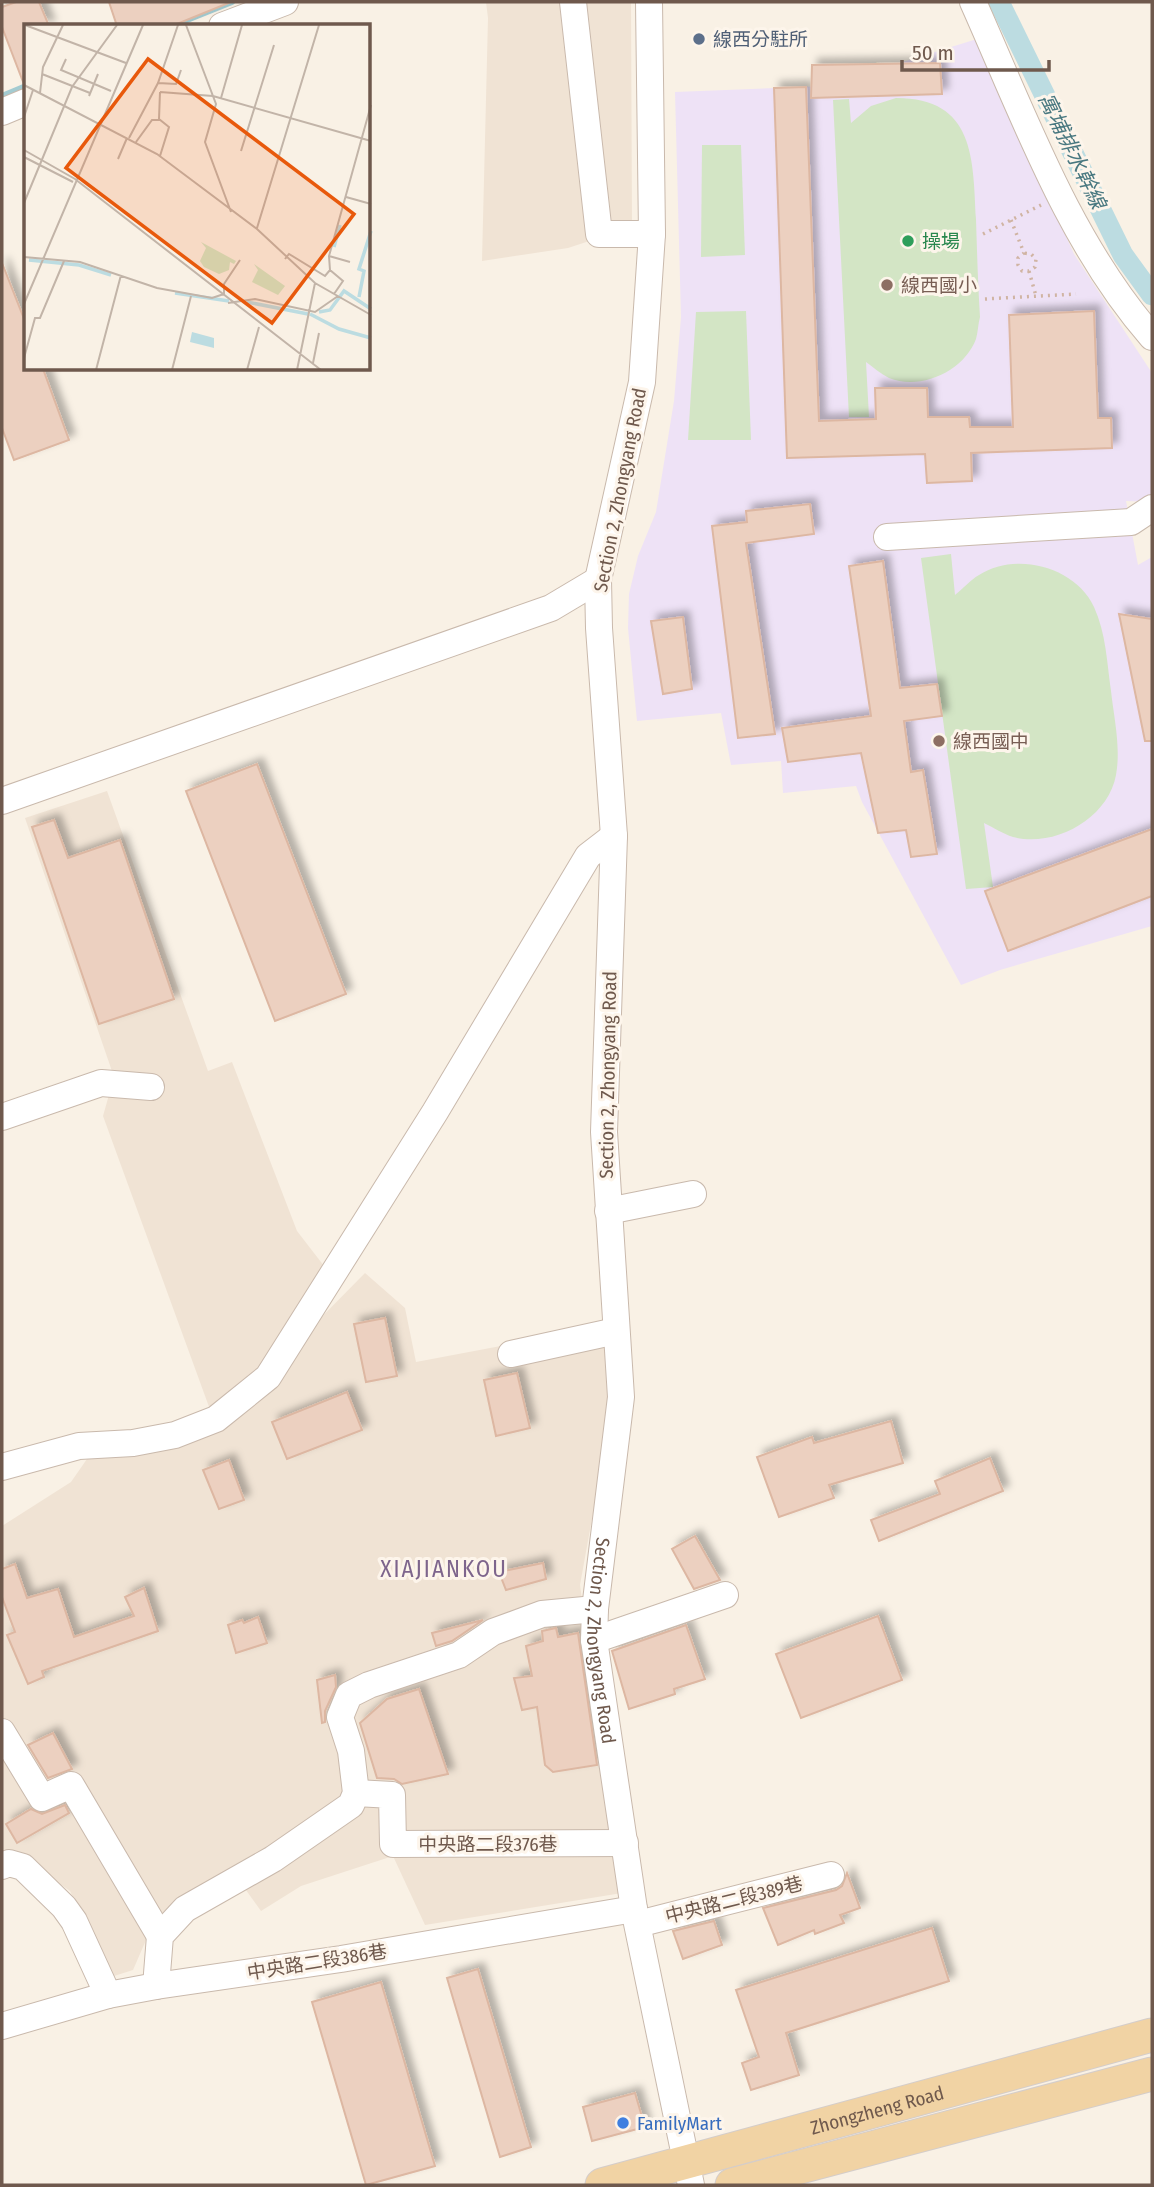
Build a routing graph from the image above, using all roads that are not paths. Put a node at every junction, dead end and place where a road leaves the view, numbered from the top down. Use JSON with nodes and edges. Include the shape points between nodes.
{"nodes":[{"id":1,"x":285,"y":2,"type":"edge"},
{"id":2,"x":573,"y":2,"type":"edge"},
{"id":3,"x":649,"y":2,"type":"edge"},
{"id":4,"x":973,"y":2,"type":"edge"},
{"id":5,"x":227,"y":24,"type":"edge"},
{"id":6,"x":24,"y":104,"type":"edge"},
{"id":7,"x":2,"y":112,"type":"edge"},
{"id":8,"x":652,"y":234,"type":"junction"},
{"id":9,"x":1152,"y":337,"type":"edge"},
{"id":10,"x":1152,"y":508,"type":"edge"},
{"id":11,"x":887,"y":537,"type":"dead end"},
{"id":12,"x":598,"y":580,"type":"junction"},
{"id":13,"x":2,"y":801,"type":"edge"},
{"id":14,"x":614,"y":836,"type":"junction"},
{"id":15,"x":152,"y":1087,"type":"dead end"},
{"id":16,"x":2,"y":1117,"type":"edge"},
{"id":17,"x":693,"y":1194,"type":"dead end"},
{"id":18,"x":608,"y":1211,"type":"junction"},
{"id":19,"x":616,"y":1331,"type":"junction"},
{"id":20,"x":511,"y":1354,"type":"dead end"},
{"id":21,"x":2,"y":1467,"type":"edge"},
{"id":22,"x":725,"y":1595,"type":"dead end"},
{"id":23,"x":595,"y":1609,"type":"junction"},
{"id":24,"x":594,"y":1640,"type":"junction"},
{"id":25,"x":2,"y":1732,"type":"edge"},
{"id":26,"x":356,"y":1793,"type":"junction"},
{"id":27,"x":625,"y":1843,"type":"junction"},
{"id":28,"x":2,"y":1866,"type":"edge"},
{"id":29,"x":831,"y":1875,"type":"dead end"},
{"id":30,"x":636,"y":1917,"type":"junction"},
{"id":31,"x":160,"y":1936,"type":"junction"},
{"id":32,"x":156,"y":1986,"type":"junction"},
{"id":33,"x":108,"y":1995,"type":"junction"},
{"id":34,"x":2,"y":2026,"type":"edge"},
{"id":35,"x":1152,"y":2035,"type":"edge"},
{"id":36,"x":1152,"y":2074,"type":"edge"},
{"id":37,"x":689,"y":2175,"type":"edge"},
{"id":38,"x":602,"y":2185,"type":"edge"},
{"id":39,"x":732,"y":2185,"type":"edge"}],
"edges":[{"from":1,"to":5,"type":"street"},
{"from":2,"to":8,"type":"street","via":[[599,234]]},
{"from":3,"to":8,"type":"street","name":"Section 2, Zhongyang Road"},
{"from":4,"to":9,"type":"street","via":[[1079,234]]},
{"from":6,"to":7,"type":"street"},
{"from":8,"to":12,"type":"street","name":"Section 2, Zhongyang Road","via":[[642,382]]},
{"from":10,"to":11,"type":"street","via":[[1131,522]]},
{"from":12,"to":13,"type":"street","via":[[551,607]]},
{"from":12,"to":14,"type":"street","name":"Section 2, Zhongyang Road"},
{"from":14,"to":18,"type":"street","name":"Section 2, Zhongyang Road","via":[[604,1132]]},
{"from":14,"to":21,"type":"street","via":[[588,856],[435,1112],[268,1377],[216,1419],[175,1435],[79,1446]]},
{"from":15,"to":16,"type":"street","via":[[101,1083]]},
{"from":17,"to":18,"type":"street"},
{"from":18,"to":19,"type":"street","name":"Section 2, Zhongyang Road"},
{"from":19,"to":20,"type":"street"},
{"from":19,"to":23,"type":"street","name":"Section 2, Zhongyang Road","via":[[621,1397]]},
{"from":22,"to":24,"type":"street"},
{"from":23,"to":24,"type":"street","name":"Section 2, Zhongyang Road"},
{"from":23,"to":26,"type":"street","via":[[542,1614],[492,1632],[459,1655],[349,1695],[340,1717],[351,1751]]},
{"from":24,"to":27,"type":"street","name":"Section 2, Zhongyang Road"},
{"from":25,"to":31,"type":"street","via":[[41,1798],[71,1785]]},
{"from":26,"to":27,"type":"street","name":"中央路二段376巷","via":[[392,1795],[393,1844]]},
{"from":26,"to":31,"type":"street","via":[[351,1805],[273,1859],[185,1909]]},
{"from":27,"to":30,"type":"street","name":"Section 2, Zhongyang Road"},
{"from":28,"to":33,"type":"street","via":[[23,1867],[64,1907]]},
{"from":29,"to":30,"type":"street","name":"中央路二段389巷"},
{"from":30,"to":32,"type":"street","name":"中央路二段386巷"},
{"from":30,"to":37,"type":"street","name":"Section 2, Zhongyang Road"},
{"from":31,"to":32,"type":"street"},
{"from":32,"to":33,"type":"street","name":"中央路二段386巷"},
{"from":33,"to":34,"type":"street","name":"中央路二段386巷"},
{"from":35,"to":37,"type":"main road","name":"Zhongzheng Road"},
{"from":36,"to":39,"type":"main road","name":"Zhongzheng Road"},
{"from":37,"to":38,"type":"main road","name":"Zhongzheng Road"}]}
